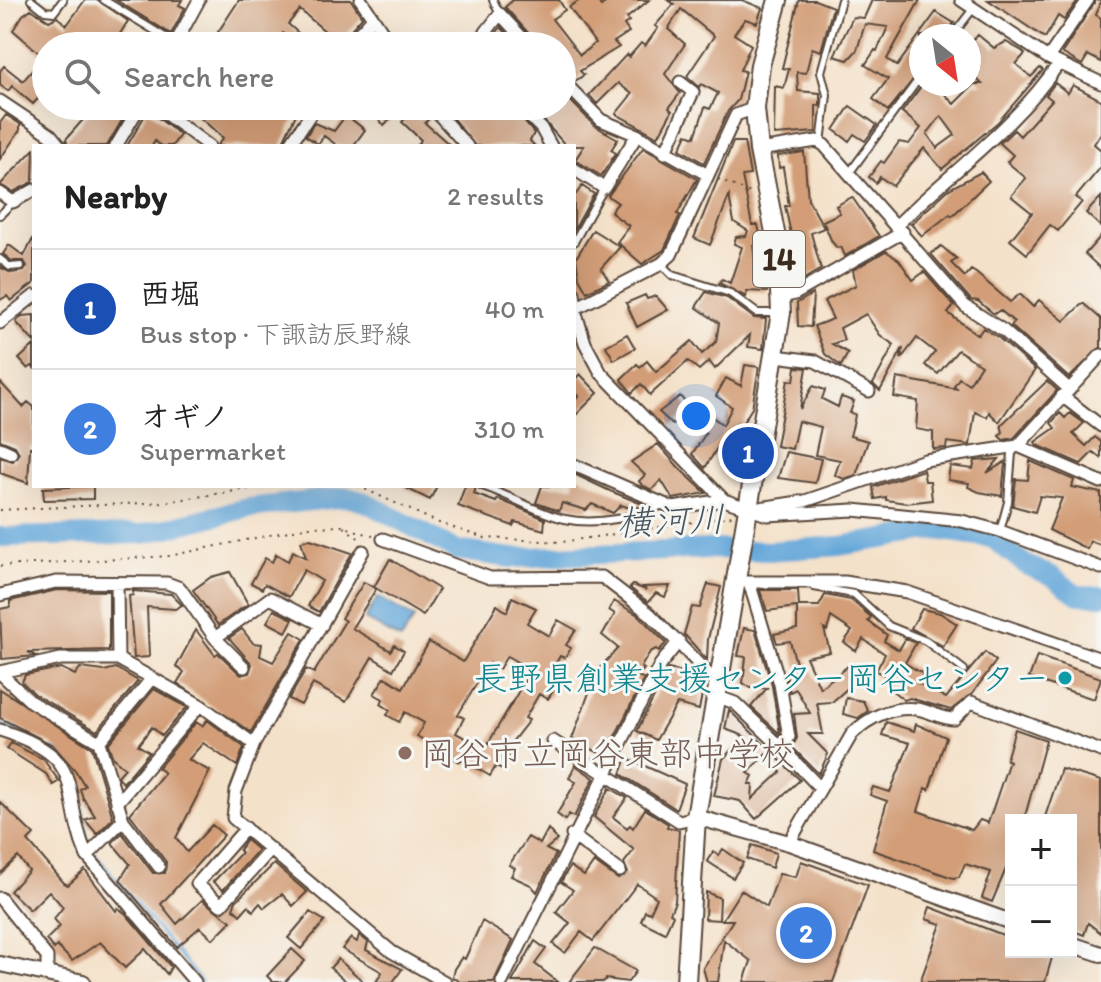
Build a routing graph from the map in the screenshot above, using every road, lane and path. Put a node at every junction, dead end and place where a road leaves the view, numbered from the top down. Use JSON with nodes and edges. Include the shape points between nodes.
{"nodes":[{"id":1,"x":31,"y":0,"type":"edge"},
{"id":2,"x":63,"y":0,"type":"edge"},
{"id":3,"x":104,"y":0,"type":"edge"},
{"id":4,"x":199,"y":0,"type":"edge"},
{"id":5,"x":361,"y":0,"type":"edge"},
{"id":6,"x":493,"y":0,"type":"edge"},
{"id":7,"x":502,"y":0,"type":"edge"},
{"id":8,"x":778,"y":0,"type":"edge"},
{"id":9,"x":841,"y":0,"type":"edge"},
{"id":10,"x":961,"y":0,"type":"edge"},
{"id":11,"x":1088,"y":0,"type":"edge"},
{"id":12,"x":973,"y":9,"type":"junction"},
{"id":13,"x":499,"y":12,"type":"junction"},
{"id":14,"x":373,"y":18,"type":"junction"},
{"id":15,"x":961,"y":24,"type":"edge"},
{"id":16,"x":154,"y":32,"type":"edge"},
{"id":17,"x":181,"y":32,"type":"edge"},
{"id":18,"x":360,"y":32,"type":"edge"},
{"id":19,"x":382,"y":32,"type":"edge"},
{"id":20,"x":485,"y":32,"type":"edge"},
{"id":21,"x":517,"y":32,"type":"edge"},
{"id":22,"x":1054,"y":61,"type":"junction"},
{"id":23,"x":680,"y":82,"type":"dead end"},
{"id":24,"x":1101,"y":83,"type":"edge"},
{"id":25,"x":909,"y":92,"type":"edge"},
{"id":26,"x":576,"y":94,"type":"edge"},
{"id":27,"x":0,"y":101,"type":"edge"},
{"id":28,"x":755,"y":108,"type":"junction"},
{"id":29,"x":132,"y":120,"type":"edge"},
{"id":30,"x":174,"y":120,"type":"edge"},
{"id":31,"x":307,"y":120,"type":"edge"},
{"id":32,"x":444,"y":120,"type":"edge"},
{"id":33,"x":533,"y":120,"type":"edge"},
{"id":34,"x":637,"y":135,"type":"junction"},
{"id":35,"x":821,"y":143,"type":"junction"},
{"id":36,"x":58,"y":144,"type":"edge"},
{"id":37,"x":117,"y":144,"type":"edge"},
{"id":38,"x":206,"y":144,"type":"edge"},
{"id":39,"x":290,"y":144,"type":"edge"},
{"id":40,"x":465,"y":144,"type":"edge"},
{"id":41,"x":550,"y":144,"type":"edge"},
{"id":42,"x":759,"y":150,"type":"junction"},
{"id":43,"x":665,"y":153,"type":"junction"},
{"id":44,"x":576,"y":170,"type":"edge"},
{"id":45,"x":850,"y":172,"type":"junction"},
{"id":46,"x":706,"y":174,"type":"junction"},
{"id":47,"x":604,"y":188,"type":"junction"},
{"id":48,"x":32,"y":191,"type":"edge"},
{"id":49,"x":766,"y":191,"type":"junction"},
{"id":50,"x":0,"y":193,"type":"edge"},
{"id":51,"x":13,"y":202,"type":"junction"},
{"id":52,"x":0,"y":215,"type":"edge"},
{"id":53,"x":900,"y":229,"type":"junction"},
{"id":54,"x":576,"y":238,"type":"edge"},
{"id":55,"x":0,"y":259,"type":"edge"},
{"id":56,"x":661,"y":264,"type":"junction"},
{"id":57,"x":21,"y":266,"type":"dead end"},
{"id":58,"x":32,"y":299,"type":"edge"},
{"id":59,"x":781,"y":305,"type":"junction"},
{"id":60,"x":576,"y":306,"type":"edge"},
{"id":61,"x":576,"y":311,"type":"edge"},
{"id":62,"x":2,"y":315,"type":"edge"},
{"id":63,"x":1101,"y":355,"type":"edge"},
{"id":64,"x":776,"y":356,"type":"junction"},
{"id":65,"x":869,"y":391,"type":"dead end"},
{"id":66,"x":1066,"y":392,"type":"junction"},
{"id":67,"x":1101,"y":426,"type":"edge"},
{"id":68,"x":1018,"y":446,"type":"junction"},
{"id":69,"x":576,"y":466,"type":"edge"},
{"id":70,"x":1101,"y":482,"type":"edge"},
{"id":71,"x":254,"y":488,"type":"edge"},
{"id":72,"x":487,"y":488,"type":"edge"},
{"id":73,"x":724,"y":500,"type":"junction"},
{"id":74,"x":665,"y":504,"type":"junction"},
{"id":75,"x":0,"y":510,"type":"edge"},
{"id":76,"x":748,"y":516,"type":"junction"},
{"id":77,"x":342,"y":526,"type":"junction"},
{"id":78,"x":1000,"y":531,"type":"junction"},
{"id":79,"x":383,"y":539,"type":"joint"},
{"id":80,"x":363,"y":551,"type":"joint"},
{"id":81,"x":0,"y":566,"type":"edge"},
{"id":82,"x":1101,"y":568,"type":"edge"},
{"id":83,"x":742,"y":581,"type":"junction"},
{"id":84,"x":813,"y":582,"type":"junction"},
{"id":85,"x":117,"y":585,"type":"junction"},
{"id":86,"x":0,"y":595,"type":"edge"},
{"id":87,"x":322,"y":625,"type":"junction"},
{"id":88,"x":215,"y":638,"type":"junction"},
{"id":89,"x":679,"y":641,"type":"junction"},
{"id":90,"x":118,"y":659,"type":"junction"},
{"id":91,"x":1101,"y":659,"type":"edge"},
{"id":92,"x":244,"y":667,"type":"dead end"},
{"id":93,"x":964,"y":670,"type":"dead end"},
{"id":94,"x":0,"y":673,"type":"edge"},
{"id":95,"x":152,"y":678,"type":"junction"},
{"id":96,"x":717,"y":690,"type":"junction"},
{"id":97,"x":200,"y":705,"type":"junction"},
{"id":98,"x":0,"y":730,"type":"edge"},
{"id":99,"x":553,"y":741,"type":"dead end"},
{"id":100,"x":99,"y":742,"type":"junction"},
{"id":101,"x":254,"y":744,"type":"junction"},
{"id":102,"x":781,"y":747,"type":"junction"},
{"id":103,"x":1101,"y":751,"type":"edge"},
{"id":104,"x":605,"y":773,"type":"junction"},
{"id":105,"x":820,"y":788,"type":"junction"},
{"id":106,"x":117,"y":803,"type":"junction"},
{"id":107,"x":696,"y":817,"type":"junction"},
{"id":108,"x":123,"y":820,"type":"junction"},
{"id":109,"x":246,"y":828,"type":"junction"},
{"id":110,"x":572,"y":835,"type":"junction"},
{"id":111,"x":789,"y":843,"type":"junction"},
{"id":112,"x":271,"y":849,"type":"junction"},
{"id":113,"x":87,"y":856,"type":"junction"},
{"id":114,"x":159,"y":867,"type":"dead end"},
{"id":115,"x":620,"y":871,"type":"dead end"},
{"id":116,"x":0,"y":898,"type":"edge"},
{"id":117,"x":1005,"y":920,"type":"edge"},
{"id":118,"x":1077,"y":946,"type":"edge"},
{"id":119,"x":1101,"y":954,"type":"edge"},
{"id":120,"x":0,"y":964,"type":"edge"},
{"id":121,"x":47,"y":975,"type":"junction"},
{"id":122,"x":83,"y":982,"type":"edge"},
{"id":123,"x":195,"y":982,"type":"edge"},
{"id":124,"x":445,"y":982,"type":"edge"},
{"id":125,"x":502,"y":982,"type":"edge"},
{"id":126,"x":686,"y":982,"type":"edge"}],
"edges":[{"from":1,"to":2,"type":"lane","via":[[54,12]]},
{"from":3,"to":16,"type":"lane"},
{"from":4,"to":17,"type":"street"},
{"from":5,"to":14,"type":"street"},
{"from":6,"to":13,"type":"lane"},
{"from":7,"to":13,"type":"lane"},
{"from":8,"to":28,"type":"main road","number":"14","via":[[760,65]]},
{"from":9,"to":35,"type":"lane","via":[[821,72],[827,95]]},
{"from":10,"to":12,"type":"street"},
{"from":11,"to":22,"type":"street"},
{"from":12,"to":15,"type":"lane"},
{"from":12,"to":22,"type":"street"},
{"from":13,"to":20,"type":"street"},
{"from":13,"to":21,"type":"street"},
{"from":14,"to":18,"type":"street"},
{"from":14,"to":19,"type":"street"},
{"from":22,"to":24,"type":"street"},
{"from":22,"to":53,"type":"street","via":[[1041,90]]},
{"from":23,"to":43,"type":"street","via":[[693,92]]},
{"from":25,"to":45,"type":"lane"},
{"from":26,"to":34,"type":"street","via":[[601,120]]},
{"from":27,"to":36,"type":"street"},
{"from":28,"to":42,"type":"main road","number":"14"},
{"from":28,"to":46,"type":"street","via":[[736,115]]},
{"from":29,"to":37,"type":"street"},
{"from":30,"to":38,"type":"street"},
{"from":31,"to":39,"type":"street"},
{"from":32,"to":40,"type":"street"},
{"from":33,"to":41,"type":"street"},
{"from":34,"to":43,"type":"street"},
{"from":34,"to":47,"type":"street"},
{"from":35,"to":42,"type":"street"},
{"from":35,"to":45,"type":"street"},
{"from":42,"to":49,"type":"main road","number":"14"},
{"from":43,"to":46,"type":"street"},
{"from":44,"to":47,"type":"street"},
{"from":45,"to":53,"type":"street"},
{"from":46,"to":49,"type":"path","via":[[754,194]]},
{"from":46,"to":56,"type":"street","via":[[671,255]]},
{"from":47,"to":54,"type":"lane"},
{"from":48,"to":51,"type":"street"},
{"from":49,"to":59,"type":"main road","number":"14","via":[[778,248]]},
{"from":50,"to":51,"type":"street"},
{"from":51,"to":52,"type":"lane"},
{"from":53,"to":59,"type":"street"},
{"from":53,"to":66,"type":"street","via":[[965,306],[1004,331]]},
{"from":55,"to":57,"type":"lane","via":[[10,267]]},
{"from":56,"to":59,"type":"lane","via":[[672,275],[730,293],[757,313]]},
{"from":56,"to":60,"type":"street"},
{"from":58,"to":62,"type":"street"},
{"from":59,"to":64,"type":"main road","number":"14"},
{"from":61,"to":73,"type":"street","via":[[601,373]]},
{"from":63,"to":66,"type":"street"},
{"from":64,"to":65,"type":"street","via":[[815,361]]},
{"from":64,"to":76,"type":"main road","number":"14"},
{"from":66,"to":67,"type":"street"},
{"from":66,"to":68,"type":"street"},
{"from":68,"to":70,"type":"street"},
{"from":68,"to":76,"type":"street","via":[[925,460]]},
{"from":68,"to":78,"type":"lane","via":[[1012,453]]},
{"from":69,"to":74,"type":"street"},
{"from":71,"to":75,"type":"path","via":[[165,502]]},
{"from":72,"to":74,"type":"lane","via":[[566,519],[597,521],[646,513]]},
{"from":73,"to":74,"type":"street","via":[[687,507]]},
{"from":73,"to":76,"type":"street"},
{"from":76,"to":78,"type":"street","via":[[853,510],[962,521]]},
{"from":76,"to":83,"type":"main road","number":"14"},
{"from":77,"to":79,"type":"path"},
{"from":77,"to":80,"type":"path","via":[[363,541]]},
{"from":77,"to":81,"type":"path","via":[[308,527],[169,556]]},
{"from":78,"to":82,"type":"street"},
{"from":79,"to":89,"type":"street","via":[[490,578],[602,577]]},
{"from":80,"to":87,"type":"street"},
{"from":83,"to":84,"type":"street"},
{"from":83,"to":96,"type":"main road","number":"14"},
{"from":83,"to":102,"type":"street","via":[[780,684],[789,737]]},
{"from":84,"to":91,"type":"street","via":[[907,592]]},
{"from":84,"to":93,"type":"lane","via":[[854,594],[889,626],[926,641]]},
{"from":85,"to":86,"type":"street","via":[[56,582]]},
{"from":85,"to":88,"type":"street","via":[[167,583],[180,588]]},
{"from":85,"to":90,"type":"street"},
{"from":87,"to":88,"type":"street","via":[[270,598]]},
{"from":87,"to":101,"type":"street"},
{"from":88,"to":92,"type":"street"},
{"from":89,"to":96,"type":"street"},
{"from":89,"to":104,"type":"street","via":[[660,665]]},
{"from":90,"to":94,"type":"street","via":[[61,659]]},
{"from":90,"to":95,"type":"street"},
{"from":94,"to":100,"type":"street","via":[[31,702]]},
{"from":95,"to":97,"type":"street"},
{"from":95,"to":100,"type":"street"},
{"from":96,"to":102,"type":"street"},
{"from":96,"to":107,"type":"main road","number":"14"},
{"from":97,"to":101,"type":"street"},
{"from":97,"to":106,"type":"street"},
{"from":98,"to":113,"type":"street","via":[[56,758],[70,777]]},
{"from":99,"to":104,"type":"street"},
{"from":100,"to":106,"type":"street"},
{"from":101,"to":109,"type":"street","via":[[236,791],[233,818]]},
{"from":102,"to":105,"type":"street"},
{"from":103,"to":105,"type":"street","via":[[971,702],[954,719],[916,709],[884,713],[852,734]]},
{"from":104,"to":107,"type":"street","via":[[679,821]]},
{"from":104,"to":110,"type":"street"},
{"from":105,"to":111,"type":"street"},
{"from":106,"to":108,"type":"street"},
{"from":107,"to":111,"type":"street"},
{"from":107,"to":126,"type":"main road","number":"14"},
{"from":108,"to":113,"type":"street"},
{"from":108,"to":114,"type":"street"},
{"from":109,"to":112,"type":"street"},
{"from":109,"to":112,"type":"street","via":[[197,884],[221,905]]},
{"from":110,"to":115,"type":"street"},
{"from":110,"to":125,"type":"street"},
{"from":111,"to":117,"type":"street"},
{"from":112,"to":124,"type":"street","via":[[392,952]]},
{"from":113,"to":123,"type":"street"},
{"from":116,"to":121,"type":"street","via":[[47,957]]},
{"from":118,"to":119,"type":"street"},
{"from":120,"to":121,"type":"street"},
{"from":121,"to":122,"type":"street"}]}
